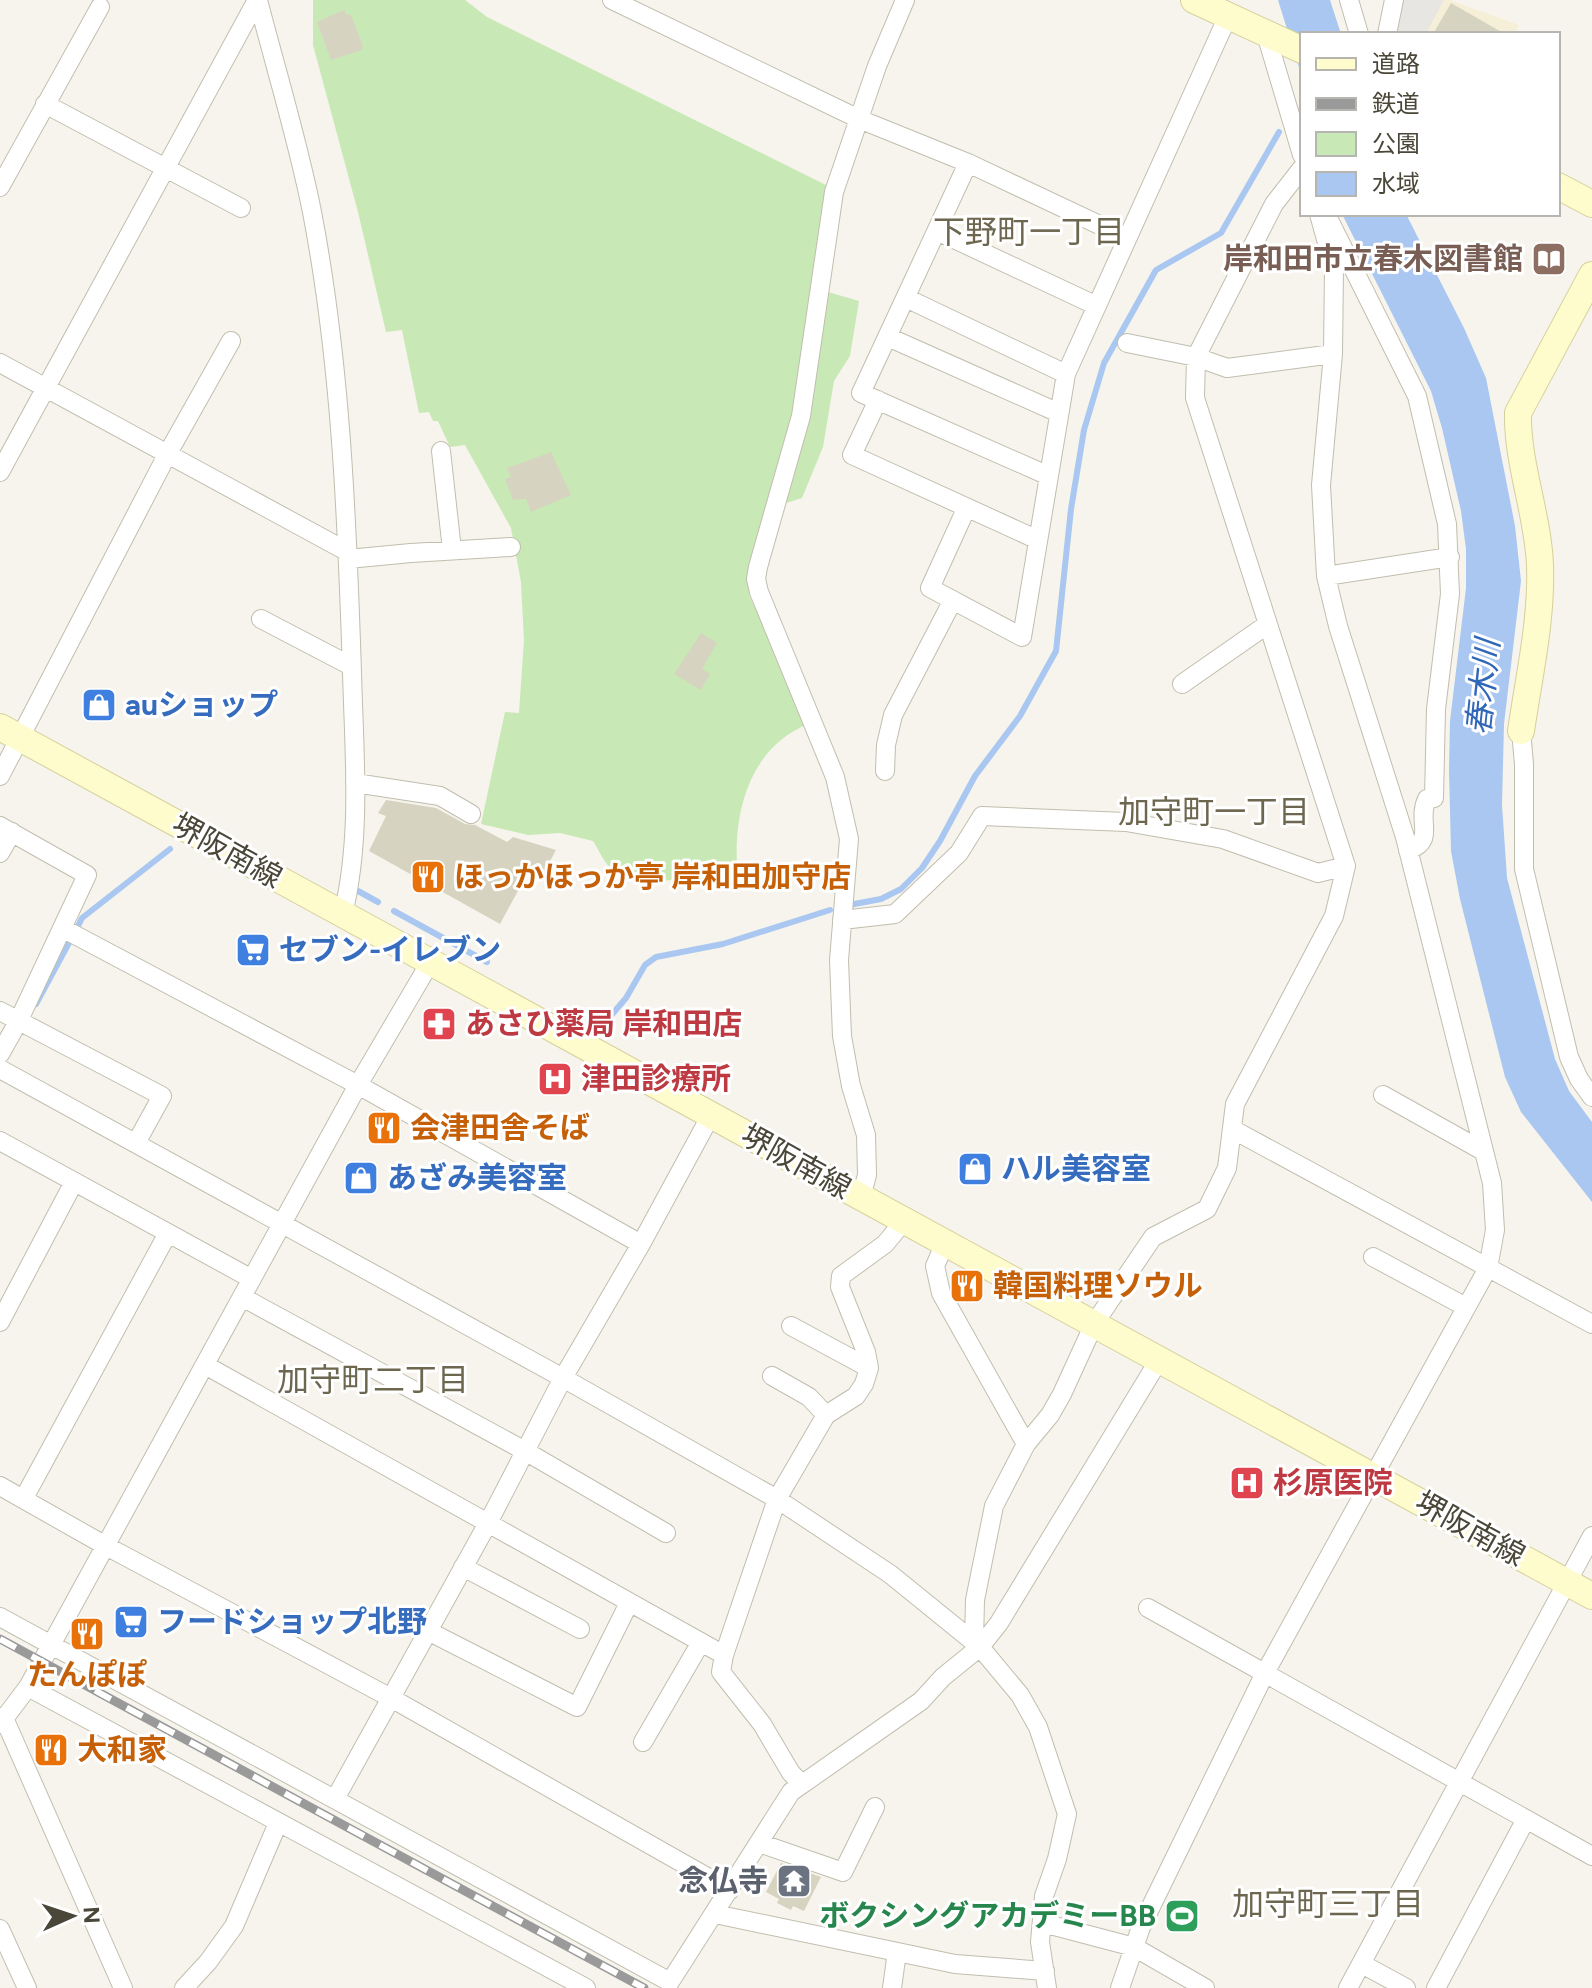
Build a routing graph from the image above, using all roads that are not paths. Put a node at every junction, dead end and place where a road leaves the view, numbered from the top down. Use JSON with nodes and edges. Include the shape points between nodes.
{"nodes":[{"id":1,"x":257,"y":0,"type":"edge"},
{"id":2,"x":612,"y":0,"type":"edge"},
{"id":3,"x":905,"y":0,"type":"edge"},
{"id":4,"x":1194,"y":0,"type":"edge"},
{"id":5,"x":1349,"y":0,"type":"edge"},
{"id":6,"x":1394,"y":0,"type":"edge"},
{"id":7,"x":100,"y":7,"type":"dead end"},
{"id":8,"x":1228,"y":16,"type":"junction"},
{"id":9,"x":1358,"y":32,"type":"edge"},
{"id":10,"x":1387,"y":32,"type":"edge"},
{"id":11,"x":1272,"y":36,"type":"junction"},
{"id":12,"x":1300,"y":49,"type":"edge"},
{"id":13,"x":45,"y":104,"type":"junction"},
{"id":14,"x":859,"y":119,"type":"junction"},
{"id":15,"x":1300,"y":147,"type":"edge"},
{"id":16,"x":968,"y":163,"type":"junction"},
{"id":17,"x":165,"y":169,"type":"junction"},
{"id":18,"x":1300,"y":171,"type":"edge"},
{"id":19,"x":0,"y":187,"type":"edge"},
{"id":20,"x":1560,"y":187,"type":"edge"},
{"id":21,"x":1592,"y":204,"type":"edge"},
{"id":22,"x":241,"y":208,"type":"dead end"},
{"id":23,"x":1320,"y":216,"type":"edge"},
{"id":24,"x":1328,"y":216,"type":"edge"},
{"id":25,"x":937,"y":231,"type":"junction"},
{"id":26,"x":1127,"y":238,"type":"junction"},
{"id":27,"x":1592,"y":275,"type":"edge"},
{"id":28,"x":906,"y":298,"type":"junction"},
{"id":29,"x":1097,"y":306,"type":"junction"},
{"id":30,"x":888,"y":337,"type":"junction"},
{"id":31,"x":231,"y":341,"type":"dead end"},
{"id":32,"x":1127,"y":343,"type":"dead end"},
{"id":33,"x":1333,"y":354,"type":"junction"},
{"id":34,"x":1196,"y":357,"type":"junction"},
{"id":35,"x":0,"y":363,"type":"edge"},
{"id":36,"x":1066,"y":374,"type":"junction"},
{"id":37,"x":46,"y":386,"type":"junction"},
{"id":38,"x":878,"y":400,"type":"junction"},
{"id":39,"x":1059,"y":413,"type":"junction"},
{"id":40,"x":441,"y":451,"type":"dead end"},
{"id":41,"x":168,"y":453,"type":"junction"},
{"id":42,"x":0,"y":472,"type":"edge"},
{"id":43,"x":1049,"y":476,"type":"junction"},
{"id":44,"x":966,"y":509,"type":"junction"},
{"id":45,"x":1038,"y":540,"type":"junction"},
{"id":46,"x":511,"y":547,"type":"dead end"},
{"id":47,"x":452,"y":550,"type":"junction"},
{"id":48,"x":348,"y":556,"type":"junction"},
{"id":49,"x":1450,"y":557,"type":"junction"},
{"id":50,"x":1326,"y":576,"type":"junction"},
{"id":51,"x":953,"y":600,"type":"junction"},
{"id":52,"x":1268,"y":624,"type":"junction"},
{"id":53,"x":268,"y":629,"type":"dead end"},
{"id":54,"x":351,"y":666,"type":"junction"},
{"id":55,"x":1182,"y":684,"type":"dead end"},
{"id":56,"x":1521,"y":731,"type":"joint"},
{"id":57,"x":10,"y":732,"type":"edge"},
{"id":58,"x":885,"y":771,"type":"dead end"},
{"id":59,"x":0,"y":776,"type":"edge"},
{"id":60,"x":355,"y":783,"type":"junction"},
{"id":61,"x":471,"y":814,"type":"dead end"},
{"id":62,"x":6,"y":829,"type":"edge"},
{"id":63,"x":1408,"y":850,"type":"junction"},
{"id":64,"x":0,"y":853,"type":"edge"},
{"id":65,"x":1346,"y":866,"type":"junction"},
{"id":66,"x":343,"y":914,"type":"junction"},
{"id":67,"x":842,"y":920,"type":"junction"},
{"id":68,"x":62,"y":928,"type":"junction"},
{"id":69,"x":431,"y":961,"type":"junction"},
{"id":70,"x":0,"y":1011,"type":"edge"},
{"id":71,"x":18,"y":1022,"type":"junction"},
{"id":72,"x":0,"y":1054,"type":"edge"},
{"id":73,"x":0,"y":1069,"type":"edge"},
{"id":74,"x":358,"y":1085,"type":"junction"},
{"id":75,"x":1383,"y":1095,"type":"dead end"},
{"id":76,"x":1592,"y":1097,"type":"edge"},
{"id":77,"x":711,"y":1115,"type":"junction"},
{"id":78,"x":1232,"y":1129,"type":"junction"},
{"id":79,"x":0,"y":1141,"type":"edge"},
{"id":80,"x":136,"y":1143,"type":"junction"},
{"id":81,"x":1483,"y":1151,"type":"junction"},
{"id":82,"x":74,"y":1182,"type":"junction"},
{"id":83,"x":861,"y":1198,"type":"junction"},
{"id":84,"x":904,"y":1221,"type":"junction"},
{"id":85,"x":282,"y":1223,"type":"junction"},
{"id":86,"x":168,"y":1233,"type":"junction"},
{"id":87,"x":641,"y":1244,"type":"junction"},
{"id":88,"x":944,"y":1245,"type":"junction"},
{"id":89,"x":1373,"y":1257,"type":"dead end"},
{"id":90,"x":1488,"y":1268,"type":"junction"},
{"id":91,"x":252,"y":1279,"type":"junction"},
{"id":92,"x":242,"y":1297,"type":"junction"},
{"id":93,"x":1466,"y":1307,"type":"junction"},
{"id":94,"x":0,"y":1322,"type":"edge"},
{"id":95,"x":1094,"y":1324,"type":"junction"},
{"id":96,"x":1592,"y":1324,"type":"edge"},
{"id":97,"x":791,"y":1326,"type":"dead end"},
{"id":98,"x":1159,"y":1360,"type":"junction"},
{"id":99,"x":205,"y":1365,"type":"junction"},
{"id":100,"x":869,"y":1368,"type":"junction"},
{"id":101,"x":563,"y":1378,"type":"junction"},
{"id":102,"x":778,"y":1385,"type":"dead end"},
{"id":103,"x":826,"y":1415,"type":"junction"},
{"id":104,"x":1026,"y":1444,"type":"junction"},
{"id":105,"x":525,"y":1451,"type":"junction"},
{"id":106,"x":1372,"y":1476,"type":"junction"},
{"id":107,"x":0,"y":1486,"type":"edge"},
{"id":108,"x":24,"y":1498,"type":"junction"},
{"id":109,"x":777,"y":1499,"type":"junction"},
{"id":110,"x":488,"y":1523,"type":"junction"},
{"id":111,"x":666,"y":1533,"type":"dead end"},
{"id":112,"x":1592,"y":1536,"type":"edge"},
{"id":113,"x":106,"y":1546,"type":"junction"},
{"id":114,"x":463,"y":1567,"type":"junction"},
{"id":115,"x":1567,"y":1582,"type":"junction"},
{"id":116,"x":1592,"y":1596,"type":"edge"},
{"id":117,"x":629,"y":1603,"type":"junction"},
{"id":118,"x":1148,"y":1608,"type":"dead end"},
{"id":119,"x":0,"y":1617,"type":"edge"},
{"id":120,"x":580,"y":1629,"type":"dead end"},
{"id":121,"x":428,"y":1631,"type":"junction"},
{"id":122,"x":701,"y":1642,"type":"junction"},
{"id":123,"x":51,"y":1645,"type":"junction"},
{"id":124,"x":977,"y":1645,"type":"junction"},
{"id":125,"x":724,"y":1655,"type":"junction"},
{"id":126,"x":1265,"y":1673,"type":"junction"},
{"id":127,"x":28,"y":1687,"type":"junction"},
{"id":128,"x":391,"y":1698,"type":"junction"},
{"id":129,"x":1,"y":1720,"type":"edge"},
{"id":130,"x":643,"y":1742,"type":"dead end"},
{"id":131,"x":1460,"y":1781,"type":"junction"},
{"id":132,"x":801,"y":1783,"type":"junction"},
{"id":133,"x":335,"y":1799,"type":"junction"},
{"id":134,"x":875,"y":1807,"type":"dead end"},
{"id":135,"x":1526,"y":1819,"type":"junction"},
{"id":136,"x":278,"y":1823,"type":"junction"},
{"id":137,"x":759,"y":1843,"type":"junction"},
{"id":138,"x":1590,"y":1852,"type":"edge"},
{"id":139,"x":730,"y":1890,"type":"junction"},
{"id":140,"x":715,"y":1914,"type":"junction"},
{"id":141,"x":1043,"y":1923,"type":"junction"},
{"id":142,"x":0,"y":1929,"type":"edge"},
{"id":143,"x":1134,"y":1947,"type":"junction"},
{"id":144,"x":897,"y":1952,"type":"junction"},
{"id":145,"x":1362,"y":1964,"type":"junction"},
{"id":146,"x":1046,"y":1980,"type":"edge"},
{"id":147,"x":27,"y":1988,"type":"edge"},
{"id":148,"x":123,"y":1988,"type":"edge"},
{"id":149,"x":184,"y":1988,"type":"edge"},
{"id":150,"x":586,"y":1988,"type":"edge"},
{"id":151,"x":892,"y":1988,"type":"edge"},
{"id":152,"x":1120,"y":1988,"type":"edge"},
{"id":153,"x":1205,"y":1988,"type":"edge"},
{"id":154,"x":1348,"y":1988,"type":"edge"},
{"id":155,"x":1406,"y":1988,"type":"edge"},
{"id":156,"x":1436,"y":1988,"type":"edge"}],
"edges":[{"from":1,"to":17,"type":"street"},
{"from":1,"to":48,"type":"street","via":[[311,212],[331,353]]},
{"from":2,"to":14,"type":"street"},
{"from":3,"to":14,"type":"street"},
{"from":4,"to":8,"type":"main road"},
{"from":5,"to":9,"type":"street"},
{"from":6,"to":10,"type":"street"},
{"from":7,"to":13,"type":"street"},
{"from":8,"to":11,"type":"main road"},
{"from":8,"to":26,"type":"street"},
{"from":11,"to":12,"type":"main road"},
{"from":11,"to":15,"type":"street"},
{"from":13,"to":17,"type":"street"},
{"from":13,"to":19,"type":"street"},
{"from":14,"to":16,"type":"street"},
{"from":14,"to":67,"type":"street","via":[[834,192],[801,416],[756,579],[835,777],[849,839]]},
{"from":16,"to":25,"type":"street"},
{"from":16,"to":26,"type":"street"},
{"from":17,"to":22,"type":"street"},
{"from":17,"to":37,"type":"street"},
{"from":18,"to":34,"type":"street","via":[[1274,204]]},
{"from":20,"to":21,"type":"main road"},
{"from":23,"to":33,"type":"street","via":[[1334,268]]},
{"from":24,"to":49,"type":"street","via":[[1417,396]]},
{"from":25,"to":28,"type":"street"},
{"from":25,"to":29,"type":"street"},
{"from":26,"to":29,"type":"street"},
{"from":27,"to":56,"type":"main road","via":[[1518,413],[1517,435],[1540,566],[1539,614]]},
{"from":28,"to":30,"type":"street"},
{"from":28,"to":36,"type":"street"},
{"from":29,"to":36,"type":"street"},
{"from":30,"to":38,"type":"street","via":[[861,393]]},
{"from":30,"to":39,"type":"street"},
{"from":31,"to":41,"type":"street"},
{"from":32,"to":34,"type":"street"},
{"from":33,"to":34,"type":"street","via":[[1227,368]]},
{"from":33,"to":50,"type":"street","via":[[1321,485]]},
{"from":34,"to":52,"type":"street","via":[[1195,398]]},
{"from":35,"to":37,"type":"street"},
{"from":36,"to":39,"type":"street"},
{"from":37,"to":41,"type":"street"},
{"from":37,"to":42,"type":"street"},
{"from":38,"to":43,"type":"street"},
{"from":38,"to":44,"type":"street","via":[[852,455]]},
{"from":39,"to":43,"type":"street"},
{"from":40,"to":47,"type":"street"},
{"from":41,"to":48,"type":"street"},
{"from":41,"to":57,"type":"street"},
{"from":43,"to":45,"type":"street"},
{"from":44,"to":45,"type":"street"},
{"from":44,"to":51,"type":"street","via":[[930,588]]},
{"from":45,"to":51,"type":"street","via":[[1022,637]]},
{"from":46,"to":47,"type":"street"},
{"from":47,"to":48,"type":"street"},
{"from":48,"to":54,"type":"street"},
{"from":49,"to":50,"type":"street"},
{"from":49,"to":63,"type":"street","via":[[1434,798],[1423,807],[1424,842]]},
{"from":50,"to":63,"type":"street"},
{"from":51,"to":58,"type":"street","via":[[893,715]]},
{"from":52,"to":55,"type":"street"},
{"from":52,"to":65,"type":"street"},
{"from":53,"to":54,"type":"street"},
{"from":54,"to":60,"type":"street"},
{"from":56,"to":76,"type":"street","via":[[1524,869],[1569,1057]]},
{"from":57,"to":59,"type":"street"},
{"from":57,"to":66,"type":"main road","name":"堺阪南線"},
{"from":60,"to":61,"type":"street","via":[[440,796]]},
{"from":60,"to":66,"type":"street","via":[[352,878]]},
{"from":62,"to":64,"type":"street"},
{"from":62,"to":68,"type":"street","via":[[87,875]]},
{"from":63,"to":81,"type":"street"},
{"from":65,"to":67,"type":"street","via":[[1318,873],[1223,839],[1126,822],[982,816],[959,853],[895,914]]},
{"from":65,"to":78,"type":"street","via":[[1334,916],[1235,1104]]},
{"from":66,"to":69,"type":"main road","name":"堺阪南線"},
{"from":67,"to":83,"type":"street","via":[[842,1036],[866,1135],[867,1175]]},
{"from":68,"to":71,"type":"street"},
{"from":68,"to":74,"type":"street"},
{"from":69,"to":74,"type":"street"},
{"from":69,"to":77,"type":"main road","name":"堺阪南線"},
{"from":70,"to":71,"type":"street"},
{"from":71,"to":72,"type":"street"},
{"from":71,"to":80,"type":"street","via":[[162,1096]]},
{"from":73,"to":80,"type":"street"},
{"from":74,"to":85,"type":"street"},
{"from":74,"to":87,"type":"street"},
{"from":75,"to":81,"type":"street"},
{"from":77,"to":83,"type":"main road","name":"堺阪南線"},
{"from":77,"to":87,"type":"street"},
{"from":78,"to":90,"type":"street"},
{"from":78,"to":95,"type":"street","via":[[1227,1168],[1207,1209],[1153,1237]]},
{"from":79,"to":82,"type":"street"},
{"from":80,"to":85,"type":"street"},
{"from":81,"to":90,"type":"street","via":[[1492,1183],[1495,1230]]},
{"from":82,"to":86,"type":"street"},
{"from":82,"to":94,"type":"street"},
{"from":83,"to":84,"type":"main road","name":"堺阪南線"},
{"from":84,"to":88,"type":"main road","name":"堺阪南線"},
{"from":84,"to":100,"type":"street","via":[[885,1244],[841,1276],[840,1287]]},
{"from":85,"to":91,"type":"street"},
{"from":85,"to":101,"type":"street"},
{"from":86,"to":91,"type":"street"},
{"from":86,"to":108,"type":"street"},
{"from":87,"to":101,"type":"street"},
{"from":88,"to":95,"type":"main road","name":"堺阪南線"},
{"from":88,"to":104,"type":"street","via":[[935,1266],[941,1293]]},
{"from":89,"to":93,"type":"street"},
{"from":90,"to":93,"type":"street"},
{"from":90,"to":96,"type":"street"},
{"from":91,"to":92,"type":"street"},
{"from":92,"to":99,"type":"street"},
{"from":92,"to":105,"type":"street"},
{"from":93,"to":106,"type":"street"},
{"from":95,"to":98,"type":"main road","name":"堺阪南線"},
{"from":95,"to":104,"type":"street","via":[[1062,1394]]},
{"from":97,"to":100,"type":"street"},
{"from":98,"to":106,"type":"main road","name":"堺阪南線"},
{"from":98,"to":124,"type":"street","via":[[999,1623]]},
{"from":99,"to":110,"type":"street"},
{"from":99,"to":113,"type":"street"},
{"from":100,"to":103,"type":"street","via":[[856,1396]]},
{"from":101,"to":105,"type":"street"},
{"from":101,"to":109,"type":"street"},
{"from":102,"to":103,"type":"street","via":[[809,1397]]},
{"from":103,"to":109,"type":"street"},
{"from":104,"to":124,"type":"street","via":[[992,1510],[975,1600]]},
{"from":105,"to":110,"type":"street"},
{"from":105,"to":111,"type":"street"},
{"from":106,"to":115,"type":"main road","name":"堺阪南線"},
{"from":106,"to":126,"type":"street"},
{"from":107,"to":108,"type":"street"},
{"from":108,"to":113,"type":"street"},
{"from":109,"to":124,"type":"street","via":[[890,1574]]},
{"from":109,"to":125,"type":"street"},
{"from":110,"to":114,"type":"street"},
{"from":110,"to":117,"type":"street"},
{"from":112,"to":115,"type":"street"},
{"from":113,"to":123,"type":"street"},
{"from":113,"to":128,"type":"street"},
{"from":114,"to":120,"type":"street"},
{"from":114,"to":121,"type":"street"},
{"from":115,"to":116,"type":"main road","name":"堺阪南線"},
{"from":115,"to":131,"type":"street"},
{"from":117,"to":121,"type":"street","via":[[577,1707]]},
{"from":117,"to":122,"type":"street"},
{"from":118,"to":126,"type":"street"},
{"from":119,"to":123,"type":"street"},
{"from":121,"to":128,"type":"street"},
{"from":122,"to":125,"type":"street"},
{"from":122,"to":130,"type":"street"},
{"from":123,"to":127,"type":"street"},
{"from":123,"to":133,"type":"street"},
{"from":124,"to":132,"type":"street","via":[[921,1701]]},
{"from":124,"to":141,"type":"street","via":[[1020,1695],[1038,1727],[1067,1814],[1044,1896]]},
{"from":125,"to":132,"type":"street","via":[[721,1672]]},
{"from":126,"to":131,"type":"street"},
{"from":126,"to":143,"type":"street"},
{"from":127,"to":129,"type":"street"},
{"from":127,"to":136,"type":"street"},
{"from":128,"to":133,"type":"street"},
{"from":128,"to":139,"type":"street"},
{"from":129,"to":148,"type":"street"},
{"from":131,"to":135,"type":"street"},
{"from":131,"to":145,"type":"street"},
{"from":132,"to":137,"type":"street"},
{"from":133,"to":140,"type":"street","via":[[670,1982]]},
{"from":134,"to":137,"type":"street","via":[[843,1872]]},
{"from":135,"to":138,"type":"street"},
{"from":135,"to":156,"type":"street"},
{"from":136,"to":149,"type":"street","via":[[234,1926]]},
{"from":136,"to":150,"type":"street"},
{"from":137,"to":139,"type":"street"},
{"from":139,"to":140,"type":"street"},
{"from":140,"to":144,"type":"street"},
{"from":141,"to":143,"type":"street"},
{"from":141,"to":146,"type":"street"},
{"from":142,"to":147,"type":"street"},
{"from":143,"to":152,"type":"street"},
{"from":143,"to":153,"type":"street"},
{"from":144,"to":146,"type":"street"},
{"from":144,"to":151,"type":"street"},
{"from":145,"to":154,"type":"street"},
{"from":145,"to":155,"type":"street"}]}
